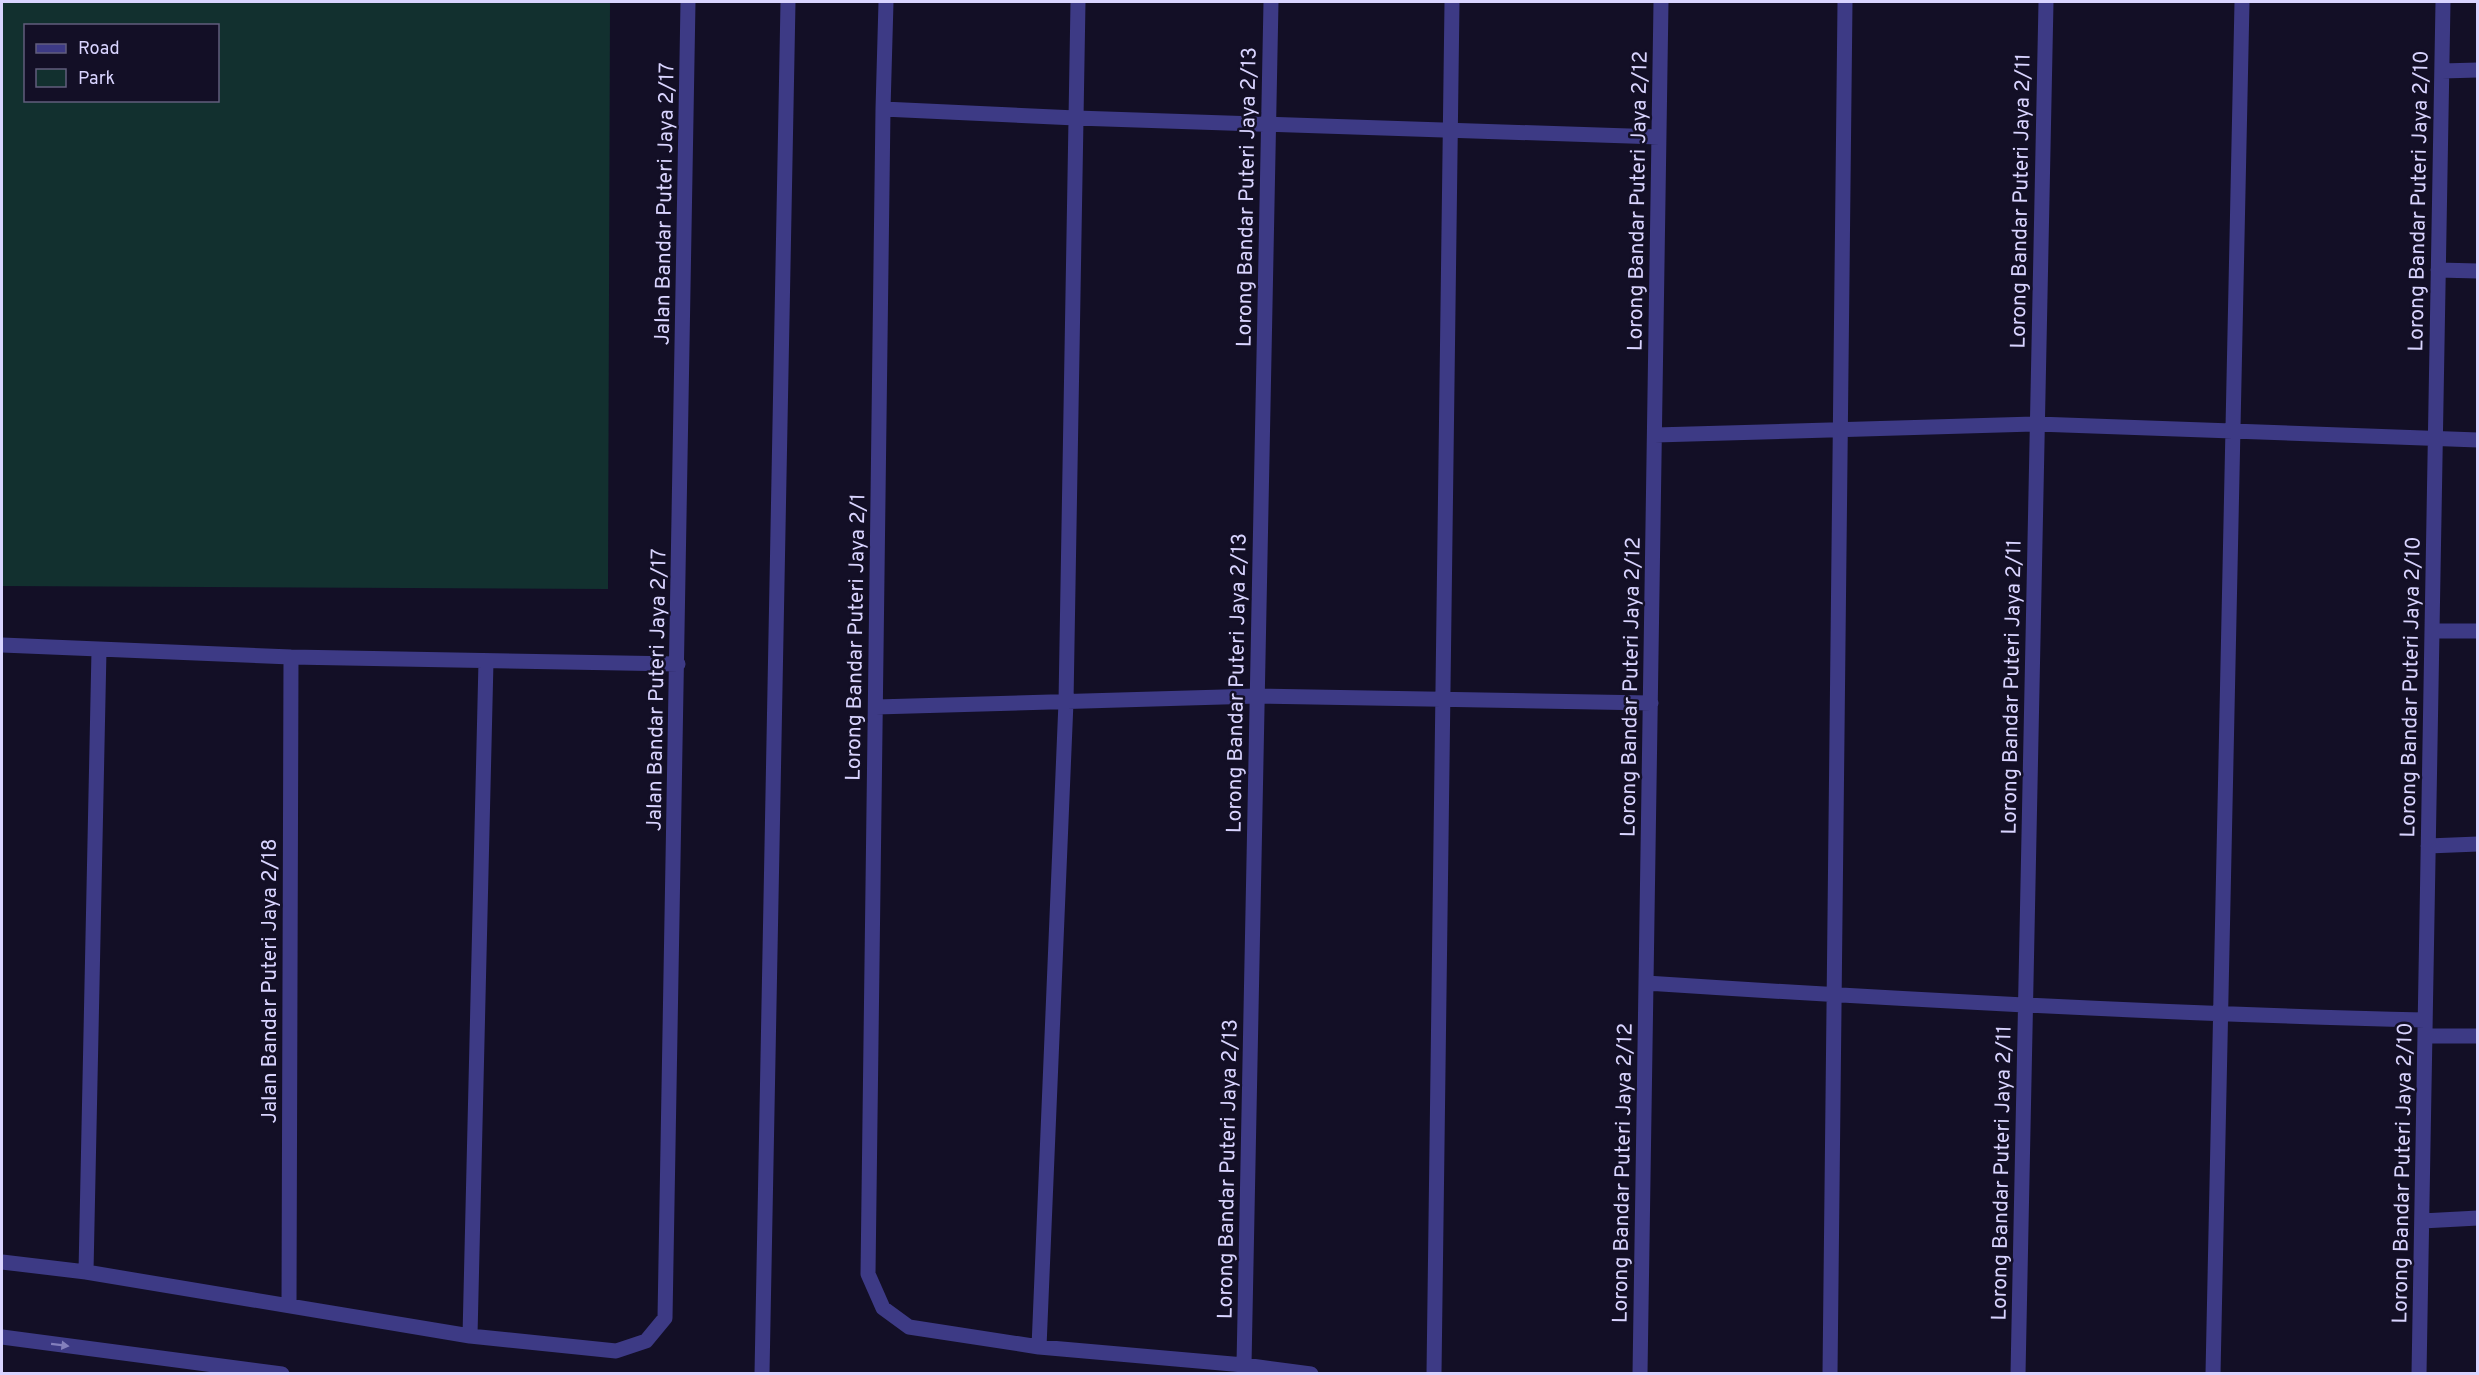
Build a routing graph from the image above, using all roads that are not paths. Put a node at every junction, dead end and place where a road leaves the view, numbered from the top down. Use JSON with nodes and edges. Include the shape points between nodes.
{"nodes":[{"id":1,"x":688,"y":2,"type":"edge"},
{"id":2,"x":788,"y":2,"type":"edge"},
{"id":3,"x":886,"y":2,"type":"edge"},
{"id":4,"x":1078,"y":2,"type":"edge"},
{"id":5,"x":1271,"y":2,"type":"edge"},
{"id":6,"x":1452,"y":2,"type":"edge"},
{"id":7,"x":1661,"y":2,"type":"edge"},
{"id":8,"x":1845,"y":2,"type":"edge"},
{"id":9,"x":2046,"y":2,"type":"edge"},
{"id":10,"x":2242,"y":2,"type":"edge"},
{"id":11,"x":2443,"y":2,"type":"edge"},
{"id":12,"x":2478,"y":70,"type":"edge"},
{"id":13,"x":2442,"y":71,"type":"junction"},
{"id":14,"x":883,"y":109,"type":"junction"},
{"id":15,"x":1076,"y":118,"type":"junction"},
{"id":16,"x":1268,"y":124,"type":"junction"},
{"id":17,"x":1451,"y":131,"type":"junction"},
{"id":18,"x":1659,"y":137,"type":"junction"},
{"id":19,"x":2438,"y":270,"type":"junction"},
{"id":20,"x":2478,"y":271,"type":"edge"},
{"id":21,"x":2037,"y":424,"type":"junction"},
{"id":22,"x":1840,"y":430,"type":"junction"},
{"id":23,"x":2233,"y":432,"type":"junction"},
{"id":24,"x":1655,"y":435,"type":"junction"},
{"id":25,"x":2435,"y":439,"type":"junction"},
{"id":26,"x":2478,"y":440,"type":"edge"},
{"id":27,"x":2432,"y":631,"type":"junction"},
{"id":28,"x":2478,"y":632,"type":"edge"},
{"id":29,"x":2,"y":645,"type":"edge"},
{"id":30,"x":99,"y":650,"type":"junction"},
{"id":31,"x":291,"y":657,"type":"junction"},
{"id":32,"x":486,"y":661,"type":"junction"},
{"id":33,"x":678,"y":664,"type":"junction"},
{"id":34,"x":1257,"y":696,"type":"junction"},
{"id":35,"x":1443,"y":699,"type":"junction"},
{"id":36,"x":1066,"y":702,"type":"junction"},
{"id":37,"x":1651,"y":703,"type":"junction"},
{"id":38,"x":876,"y":707,"type":"junction"},
{"id":39,"x":2478,"y":844,"type":"edge"},
{"id":40,"x":2428,"y":846,"type":"junction"},
{"id":41,"x":1646,"y":983,"type":"junction"},
{"id":42,"x":1834,"y":996,"type":"junction"},
{"id":43,"x":2025,"y":1005,"type":"junction"},
{"id":44,"x":2221,"y":1015,"type":"junction"},
{"id":45,"x":2425,"y":1020,"type":"junction"},
{"id":46,"x":2425,"y":1036,"type":"junction"},
{"id":47,"x":2478,"y":1036,"type":"edge"},
{"id":48,"x":2478,"y":1218,"type":"edge"},
{"id":49,"x":2422,"y":1221,"type":"junction"},
{"id":50,"x":2,"y":1262,"type":"edge"},
{"id":51,"x":86,"y":1272,"type":"junction"},
{"id":52,"x":289,"y":1305,"type":"junction"},
{"id":53,"x":470,"y":1336,"type":"junction"},
{"id":54,"x":2,"y":1337,"type":"edge"},
{"id":55,"x":1039,"y":1347,"type":"junction"},
{"id":56,"x":1244,"y":1365,"type":"junction"},
{"id":57,"x":282,"y":1374,"type":"edge"},
{"id":58,"x":762,"y":1374,"type":"edge"},
{"id":59,"x":1311,"y":1374,"type":"edge"},
{"id":60,"x":1434,"y":1374,"type":"edge"},
{"id":61,"x":1640,"y":1374,"type":"edge"},
{"id":62,"x":1830,"y":1374,"type":"edge"},
{"id":63,"x":2018,"y":1374,"type":"edge"},
{"id":64,"x":2213,"y":1374,"type":"edge"},
{"id":65,"x":2419,"y":1374,"type":"edge"}],
"edges":[{"from":1,"to":33,"type":"street","name":"Jalan Bandar Puteri Jaya 2/17"},
{"from":2,"to":58,"type":"street"},
{"from":3,"to":14,"type":"street","name":"Lorong Bandar Puteri Jaya 2/1"},
{"from":4,"to":15,"type":"street"},
{"from":5,"to":16,"type":"street","name":"Lorong Bandar Puteri Jaya 2/13"},
{"from":6,"to":17,"type":"street"},
{"from":7,"to":18,"type":"street","name":"Lorong Bandar Puteri Jaya 2/12"},
{"from":8,"to":22,"type":"street"},
{"from":9,"to":21,"type":"street","name":"Lorong Bandar Puteri Jaya 2/11"},
{"from":10,"to":23,"type":"street"},
{"from":11,"to":13,"type":"street","name":"Lorong Bandar Puteri Jaya 2/10"},
{"from":12,"to":13,"type":"street"},
{"from":13,"to":19,"type":"street","name":"Lorong Bandar Puteri Jaya 2/10"},
{"from":14,"to":15,"type":"street"},
{"from":14,"to":38,"type":"street","name":"Lorong Bandar Puteri Jaya 2/1"},
{"from":15,"to":16,"type":"street"},
{"from":15,"to":36,"type":"street"},
{"from":16,"to":17,"type":"street"},
{"from":16,"to":34,"type":"street","name":"Lorong Bandar Puteri Jaya 2/13"},
{"from":17,"to":18,"type":"street"},
{"from":17,"to":35,"type":"street"},
{"from":18,"to":24,"type":"street","name":"Lorong Bandar Puteri Jaya 2/12"},
{"from":19,"to":20,"type":"street"},
{"from":19,"to":25,"type":"street","name":"Lorong Bandar Puteri Jaya 2/10"},
{"from":21,"to":22,"type":"street"},
{"from":21,"to":23,"type":"street"},
{"from":21,"to":43,"type":"street","name":"Lorong Bandar Puteri Jaya 2/11"},
{"from":22,"to":24,"type":"street"},
{"from":22,"to":42,"type":"street"},
{"from":23,"to":25,"type":"street"},
{"from":23,"to":44,"type":"street"},
{"from":24,"to":37,"type":"street","name":"Lorong Bandar Puteri Jaya 2/12"},
{"from":25,"to":26,"type":"street"},
{"from":25,"to":27,"type":"street","name":"Lorong Bandar Puteri Jaya 2/10"},
{"from":27,"to":28,"type":"street"},
{"from":27,"to":40,"type":"street","name":"Lorong Bandar Puteri Jaya 2/10"},
{"from":29,"to":30,"type":"street"},
{"from":30,"to":31,"type":"street"},
{"from":30,"to":51,"type":"street"},
{"from":31,"to":32,"type":"street"},
{"from":31,"to":52,"type":"street","name":"Jalan Bandar Puteri Jaya 2/18"},
{"from":32,"to":33,"type":"street"},
{"from":32,"to":53,"type":"street"},
{"from":33,"to":53,"type":"street","name":"Jalan Bandar Puteri Jaya 2/17","via":[[665,1318],[646,1341],[616,1351]]},
{"from":34,"to":35,"type":"street"},
{"from":34,"to":36,"type":"street"},
{"from":34,"to":56,"type":"street","name":"Lorong Bandar Puteri Jaya 2/13"},
{"from":35,"to":37,"type":"street"},
{"from":35,"to":60,"type":"street"},
{"from":36,"to":38,"type":"street"},
{"from":36,"to":55,"type":"street"},
{"from":37,"to":41,"type":"street","name":"Lorong Bandar Puteri Jaya 2/12"},
{"from":38,"to":55,"type":"street","name":"Lorong Bandar Puteri Jaya 2/1","via":[[868,1274],[883,1308],[909,1327]]},
{"from":39,"to":40,"type":"street"},
{"from":40,"to":45,"type":"street","name":"Lorong Bandar Puteri Jaya 2/10"},
{"from":41,"to":42,"type":"street"},
{"from":41,"to":61,"type":"street","name":"Lorong Bandar Puteri Jaya 2/12"},
{"from":42,"to":43,"type":"street"},
{"from":42,"to":62,"type":"street"},
{"from":43,"to":44,"type":"street"},
{"from":43,"to":63,"type":"street","name":"Lorong Bandar Puteri Jaya 2/11"},
{"from":44,"to":45,"type":"street"},
{"from":44,"to":64,"type":"street"},
{"from":45,"to":46,"type":"street","name":"Lorong Bandar Puteri Jaya 2/10"},
{"from":46,"to":47,"type":"street"},
{"from":46,"to":49,"type":"street","name":"Lorong Bandar Puteri Jaya 2/10"},
{"from":48,"to":49,"type":"street"},
{"from":49,"to":65,"type":"street","name":"Lorong Bandar Puteri Jaya 2/10"},
{"from":50,"to":51,"type":"street"},
{"from":51,"to":52,"type":"street"},
{"from":52,"to":53,"type":"street"},
{"from":54,"to":57,"type":"street","one_way":true},
{"from":55,"to":56,"type":"street"},
{"from":56,"to":59,"type":"street"}]}
